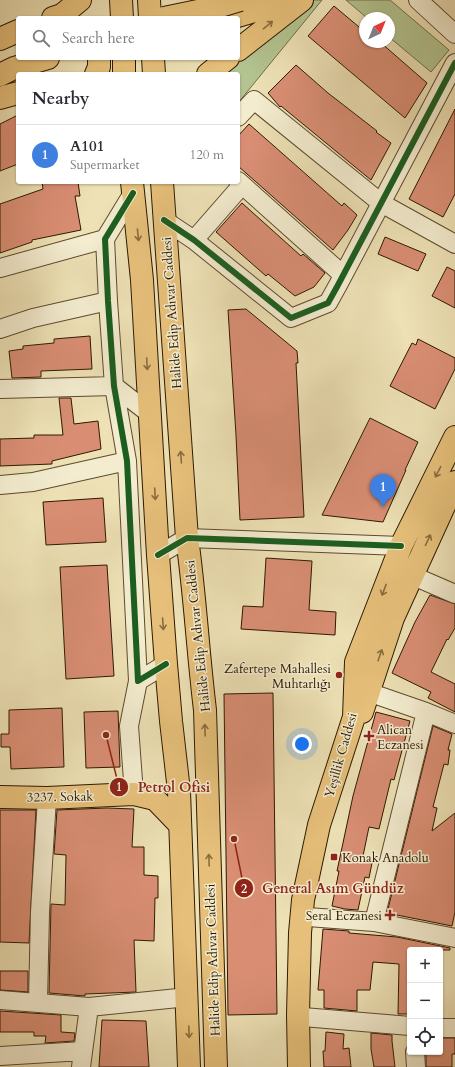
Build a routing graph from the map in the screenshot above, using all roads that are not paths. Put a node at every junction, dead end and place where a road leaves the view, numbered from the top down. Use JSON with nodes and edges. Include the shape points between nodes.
{"nodes":[{"id":1,"x":80,"y":0,"type":"edge"},
{"id":2,"x":121,"y":0,"type":"edge"},
{"id":3,"x":149,"y":0,"type":"edge"},
{"id":4,"x":183,"y":0,"type":"edge"},
{"id":5,"x":240,"y":0,"type":"edge"},
{"id":6,"x":274,"y":0,"type":"edge"},
{"id":7,"x":302,"y":0,"type":"edge"},
{"id":8,"x":418,"y":0,"type":"edge"},
{"id":9,"x":66,"y":16,"type":"edge"},
{"id":10,"x":122,"y":16,"type":"edge"},
{"id":11,"x":150,"y":16,"type":"edge"},
{"id":12,"x":175,"y":16,"type":"edge"},
{"id":13,"x":180,"y":16,"type":"edge"},
{"id":14,"x":238,"y":16,"type":"edge"},
{"id":15,"x":16,"y":32,"type":"edge"},
{"id":16,"x":455,"y":34,"type":"edge"},
{"id":17,"x":0,"y":39,"type":"edge"},
{"id":18,"x":241,"y":46,"type":"edge"},
{"id":19,"x":16,"y":53,"type":"edge"},
{"id":20,"x":0,"y":59,"type":"edge"},
{"id":21,"x":41,"y":60,"type":"edge"},
{"id":22,"x":99,"y":60,"type":"edge"},
{"id":23,"x":124,"y":60,"type":"edge"},
{"id":24,"x":226,"y":60,"type":"edge"},
{"id":25,"x":455,"y":63,"type":"edge"},
{"id":26,"x":97,"y":72,"type":"edge"},
{"id":27,"x":124,"y":72,"type":"edge"},
{"id":28,"x":210,"y":72,"type":"edge"},
{"id":29,"x":0,"y":75,"type":"edge"},
{"id":30,"x":16,"y":94,"type":"edge"},
{"id":31,"x":0,"y":98,"type":"edge"},
{"id":32,"x":240,"y":115,"type":"edge"},
{"id":33,"x":240,"y":183,"type":"edge"},
{"id":34,"x":162,"y":184,"type":"edge"},
{"id":35,"x":239,"y":184,"type":"edge"},
{"id":36,"x":131,"y":186,"type":"edge"},
{"id":37,"x":381,"y":203,"type":"junction"},
{"id":38,"x":164,"y":220,"type":"junction"},
{"id":39,"x":105,"y":239,"type":"junction"},
{"id":40,"x":194,"y":240,"type":"junction"},
{"id":41,"x":455,"y":244,"type":"edge"},
{"id":42,"x":0,"y":268,"type":"edge"},
{"id":43,"x":343,"y":275,"type":"junction"},
{"id":44,"x":108,"y":301,"type":"junction"},
{"id":45,"x":0,"y":329,"type":"edge"},
{"id":46,"x":114,"y":386,"type":"junction"},
{"id":47,"x":0,"y":389,"type":"edge"},
{"id":48,"x":150,"y":414,"type":"junction"},
{"id":49,"x":455,"y":437,"type":"edge"},
{"id":50,"x":127,"y":461,"type":"junction"},
{"id":51,"x":455,"y":482,"type":"edge"},
{"id":52,"x":0,"y":485,"type":"edge"},
{"id":53,"x":187,"y":538,"type":"junction"},
{"id":54,"x":401,"y":546,"type":"junction"},
{"id":55,"x":158,"y":555,"type":"junction"},
{"id":56,"x":412,"y":575,"type":"junction"},
{"id":57,"x":455,"y":594,"type":"edge"},
{"id":58,"x":166,"y":664,"type":"junction"},
{"id":59,"x":138,"y":681,"type":"junction"},
{"id":60,"x":368,"y":692,"type":"junction"},
{"id":61,"x":426,"y":712,"type":"junction"},
{"id":62,"x":455,"y":724,"type":"edge"},
{"id":63,"x":134,"y":794,"type":"junction"},
{"id":64,"x":0,"y":797,"type":"edge"},
{"id":65,"x":47,"y":798,"type":"junction"},
{"id":66,"x":180,"y":825,"type":"junction"},
{"id":67,"x":308,"y":917,"type":"junction"},
{"id":68,"x":374,"y":922,"type":"junction"},
{"id":69,"x":455,"y":938,"type":"edge"},
{"id":70,"x":188,"y":997,"type":"junction"},
{"id":71,"x":0,"y":1000,"type":"edge"},
{"id":72,"x":38,"y":1002,"type":"junction"},
{"id":73,"x":89,"y":1006,"type":"junction"},
{"id":74,"x":303,"y":1017,"type":"junction"},
{"id":75,"x":407,"y":1026,"type":"edge"},
{"id":76,"x":443,"y":1028,"type":"edge"},
{"id":77,"x":455,"y":1028,"type":"edge"},
{"id":78,"x":415,"y":1055,"type":"edge"},
{"id":79,"x":0,"y":1056,"type":"edge"},
{"id":80,"x":82,"y":1059,"type":"edge"},
{"id":81,"x":190,"y":1067,"type":"edge"},
{"id":82,"x":216,"y":1067,"type":"edge"},
{"id":83,"x":299,"y":1067,"type":"edge"},
{"id":84,"x":306,"y":1067,"type":"edge"},
{"id":85,"x":416,"y":1067,"type":"edge"}],
"edges":[{"from":1,"to":9,"type":"main road"},
{"from":2,"to":10,"type":"main road"},
{"from":3,"to":11,"type":"main road"},
{"from":4,"to":13,"type":"main road"},
{"from":5,"to":12,"type":"main road","bridge":true,"via":[[217,8]]},
{"from":6,"to":14,"type":"main road"},
{"from":18,"to":7,"type":"main road","one_way":true},
{"from":8,"to":16,"type":"street"},
{"from":15,"to":17,"type":"main road"},
{"from":19,"to":20,"type":"main road"},
{"from":21,"to":29,"type":"main road"},
{"from":22,"to":26,"type":"main road"},
{"from":23,"to":27,"type":"main road"},
{"from":24,"to":28,"type":"main road"},
{"from":25,"to":37,"type":"street"},
{"from":30,"to":31,"type":"main road"},
{"from":32,"to":37,"type":"street","via":[[254,100]]},
{"from":33,"to":43,"type":"street"},
{"from":34,"to":38,"type":"main road","name":"Halide Edip Adıvar Caddesi"},
{"from":35,"to":40,"type":"street"},
{"from":36,"to":39,"type":"street"},
{"from":36,"to":48,"type":"main road","name":"Halide Edip Adıvar Caddesi","one_way":true,"via":[[142,280]]},
{"from":37,"to":41,"type":"street"},
{"from":37,"to":43,"type":"street"},
{"from":38,"to":40,"type":"street"},
{"from":53,"to":38,"type":"main road","name":"Halide Edip Adıvar Caddesi","one_way":true},
{"from":39,"to":42,"type":"street"},
{"from":39,"to":44,"type":"street"},
{"from":40,"to":43,"type":"street","via":[[292,318],[328,303]]},
{"from":44,"to":45,"type":"street","via":[[33,318]]},
{"from":44,"to":46,"type":"street"},
{"from":46,"to":47,"type":"street"},
{"from":46,"to":48,"type":"street"},
{"from":46,"to":50,"type":"street"},
{"from":48,"to":55,"type":"main road","name":"Halide Edip Adıvar Caddesi","one_way":true},
{"from":49,"to":54,"type":"main road","name":"Yeşillik Caddesi","one_way":true},
{"from":50,"to":52,"type":"street","via":[[33,482]]},
{"from":50,"to":59,"type":"street"},
{"from":56,"to":51,"type":"main road","name":"Yeşillik Caddesi","one_way":true},
{"from":53,"to":54,"type":"street"},
{"from":53,"to":55,"type":"street"},
{"from":82,"to":53,"type":"main road","name":"Halide Edip Adıvar Caddesi","one_way":true,"via":[[205,710]]},
{"from":54,"to":56,"type":"main road","via":[[409,558]]},
{"from":54,"to":83,"type":"main road","name":"Yeşillik Caddesi","one_way":true,"via":[[356,662],[354,717],[320,825],[303,900],[299,970]]},
{"from":55,"to":58,"type":"main road","name":"Halide Edip Adıvar Caddesi","one_way":true},
{"from":56,"to":57,"type":"street"},
{"from":60,"to":56,"type":"main road","name":"Yeşillik Caddesi","one_way":true,"via":[[393,618]]},
{"from":58,"to":59,"type":"street"},
{"from":58,"to":66,"type":"main road","name":"Halide Edip Adıvar Caddesi"},
{"from":59,"to":63,"type":"street","via":[[129,726]]},
{"from":60,"to":61,"type":"street"},
{"from":60,"to":67,"type":"main road","name":"Yeşillik Caddesi","via":[[340,781]]},
{"from":61,"to":62,"type":"street"},
{"from":61,"to":68,"type":"street"},
{"from":63,"to":65,"type":"main road","name":"3237. Sokak"},
{"from":63,"to":66,"type":"main road","name":"3237. Sokak","via":[[155,799]]},
{"from":64,"to":65,"type":"main road","name":"3237. Sokak"},
{"from":65,"to":72,"type":"street"},
{"from":66,"to":70,"type":"main road","name":"Halide Edip Adıvar Caddesi"},
{"from":67,"to":68,"type":"street"},
{"from":67,"to":74,"type":"main road","name":"Yeşillik Caddesi","via":[[303,964]]},
{"from":68,"to":69,"type":"street"},
{"from":70,"to":73,"type":"street"},
{"from":70,"to":81,"type":"main road","name":"Halide Edip Adıvar Caddesi","one_way":true},
{"from":71,"to":72,"type":"street"},
{"from":72,"to":73,"type":"street"},
{"from":73,"to":80,"type":"street"},
{"from":74,"to":75,"type":"street"},
{"from":74,"to":84,"type":"main road","name":"Yeşillik Caddesi"},
{"from":76,"to":77,"type":"street"},
{"from":78,"to":85,"type":"street"},
{"from":79,"to":80,"type":"street"}]}
